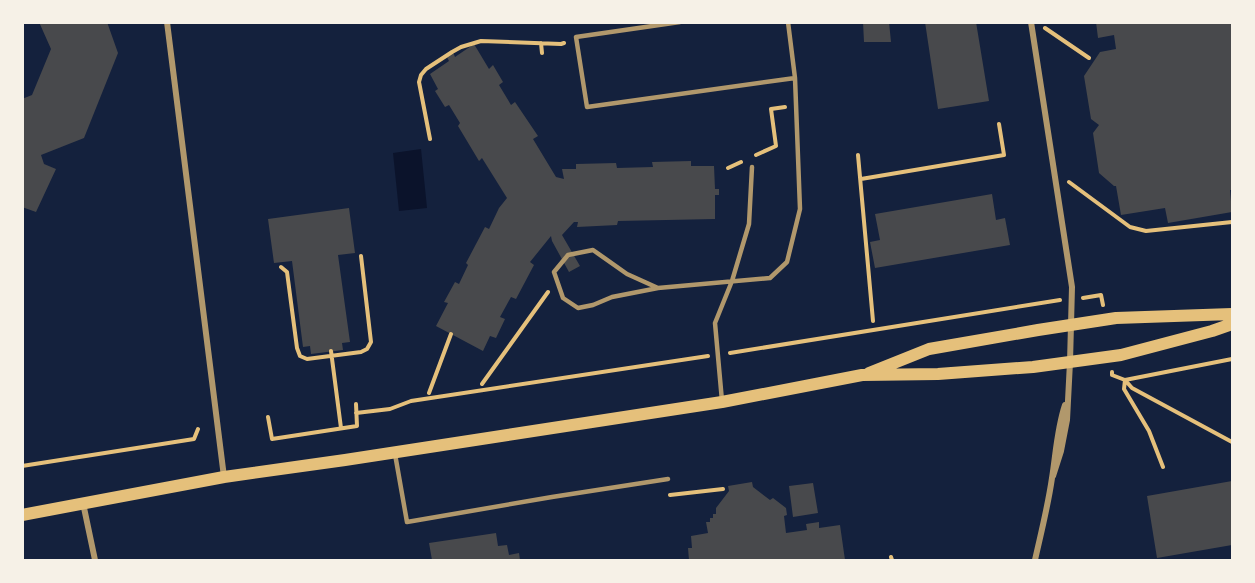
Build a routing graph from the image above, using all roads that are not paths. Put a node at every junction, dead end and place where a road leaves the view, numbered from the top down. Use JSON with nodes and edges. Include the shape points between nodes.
{"nodes":[{"id":1,"x":167,"y":22,"type":"edge"},
{"id":2,"x":680,"y":22,"type":"edge"},
{"id":3,"x":788,"y":22,"type":"edge"},
{"id":4,"x":1031,"y":22,"type":"edge"},
{"id":5,"x":795,"y":78,"type":"junction"},
{"id":6,"x":752,"y":167,"type":"dead end"},
{"id":7,"x":732,"y":281,"type":"junction"},
{"id":8,"x":658,"y":288,"type":"junction"},
{"id":9,"x":1233,"y":314,"type":"edge"},
{"id":10,"x":1233,"y":324,"type":"edge"},
{"id":11,"x":1071,"y":325,"type":"junction"},
{"id":12,"x":1070,"y":362,"type":"junction"},
{"id":13,"x":862,"y":375,"type":"junction"},
{"id":14,"x":722,"y":402,"type":"junction"},
{"id":15,"x":394,"y":452,"type":"junction"},
{"id":16,"x":224,"y":477,"type":"junction"},
{"id":17,"x":668,"y":479,"type":"dead end"},
{"id":18,"x":83,"y":504,"type":"junction"},
{"id":19,"x":22,"y":515,"type":"edge"},
{"id":20,"x":95,"y":561,"type":"edge"},
{"id":21,"x":1035,"y":561,"type":"edge"}],
"edges":[{"from":1,"to":16,"type":"street"},
{"from":2,"to":5,"type":"lane","via":[[576,37],[586,107]]},
{"from":3,"to":5,"type":"lane"},
{"from":4,"to":11,"type":"street","via":[[1070,270]]},
{"from":5,"to":7,"type":"lane","via":[[800,209],[787,262],[770,278]]},
{"from":6,"to":7,"type":"lane","via":[[749,224]]},
{"from":7,"to":8,"type":"lane"},
{"from":7,"to":14,"type":"lane","via":[[715,323]]},
{"from":8,"to":8,"type":"lane","via":[[593,250],[568,255],[554,272],[563,298],[578,309]]},
{"from":9,"to":11,"type":"main road","via":[[1116,318]]},
{"from":10,"to":12,"type":"main road","via":[[1121,355]]},
{"from":11,"to":12,"type":"street"},
{"from":11,"to":13,"type":"main road","via":[[929,349]]},
{"from":12,"to":13,"type":"main road","via":[[938,374]]},
{"from":12,"to":21,"type":"street","via":[[1068,396]]},
{"from":13,"to":14,"type":"main road"},
{"from":14,"to":15,"type":"main road"},
{"from":15,"to":16,"type":"main road"},
{"from":15,"to":17,"type":"lane","via":[[407,522]]},
{"from":16,"to":18,"type":"main road"},
{"from":18,"to":19,"type":"main road"},
{"from":18,"to":20,"type":"street"}]}
